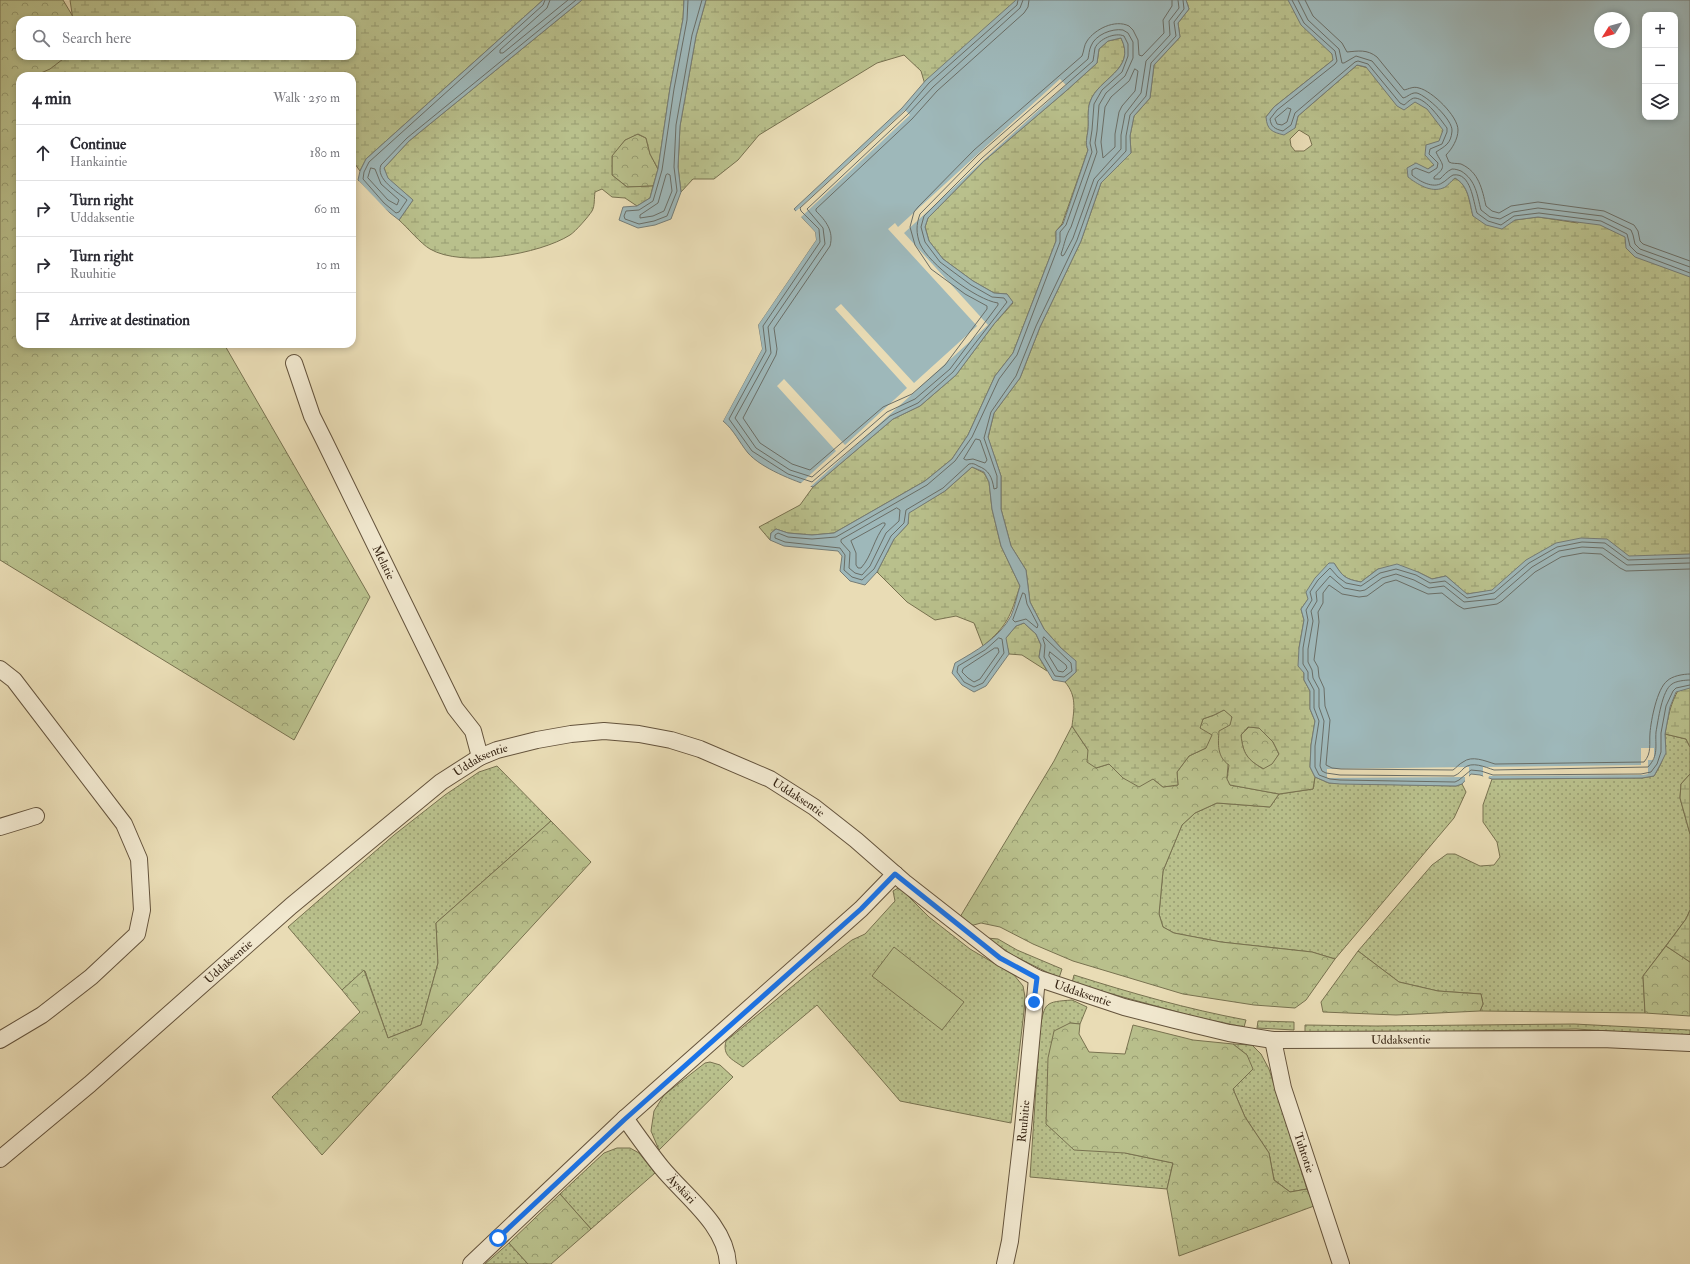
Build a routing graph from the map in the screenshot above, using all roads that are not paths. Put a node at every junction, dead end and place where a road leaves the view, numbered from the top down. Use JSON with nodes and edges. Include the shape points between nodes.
{"nodes":[{"id":1,"x":294,"y":363,"type":"dead end"},
{"id":2,"x":0,"y":669,"type":"edge"},
{"id":3,"x":480,"y":757,"type":"junction"},
{"id":4,"x":36,"y":816,"type":"dead end"},
{"id":5,"x":0,"y":827,"type":"edge"},
{"id":6,"x":895,"y":874,"type":"junction"},
{"id":7,"x":1037,"y":978,"type":"junction"},
{"id":8,"x":0,"y":1040,"type":"edge"},
{"id":9,"x":1273,"y":1040,"type":"junction"},
{"id":10,"x":1690,"y":1043,"type":"edge"},
{"id":11,"x":625,"y":1118,"type":"junction"},
{"id":12,"x":0,"y":1159,"type":"edge"},
{"id":13,"x":471,"y":1264,"type":"edge"},
{"id":14,"x":728,"y":1264,"type":"edge"},
{"id":15,"x":1005,"y":1264,"type":"edge"},
{"id":16,"x":1341,"y":1264,"type":"edge"}],
"edges":[{"from":1,"to":3,"type":"street","name":"Melatie","via":[[312,416],[455,708],[473,731]]},
{"from":2,"to":8,"type":"street","via":[[14,680],[124,824],[140,859],[142,910],[137,934],[91,977],[42,1015]]},
{"from":3,"to":6,"type":"street","name":"Uddaksentie","via":[[497,750],[570,734],[604,731],[671,740],[770,778],[814,807]]},
{"from":3,"to":12,"type":"street","name":"Uddaksentie","via":[[441,782],[291,906],[90,1084]]},
{"from":4,"to":5,"type":"street"},
{"from":6,"to":7,"type":"street","name":"Uddaksentie","via":[[1000,958]]},
{"from":6,"to":11,"type":"street","via":[[861,909]]},
{"from":7,"to":9,"type":"street","name":"Uddaksentie","via":[[1160,1017]]},
{"from":7,"to":15,"type":"street","name":"Ruuhitie","via":[[1022,1134]]},
{"from":9,"to":10,"type":"street","name":"Uddaksentie","via":[[1602,1039]]},
{"from":9,"to":16,"type":"street","name":"Tuhtotie","via":[[1278,1072]]},
{"from":11,"to":13,"type":"street"},
{"from":11,"to":14,"type":"street","name":"Äyskäri","via":[[662,1168],[717,1229],[728,1252]]}]}
